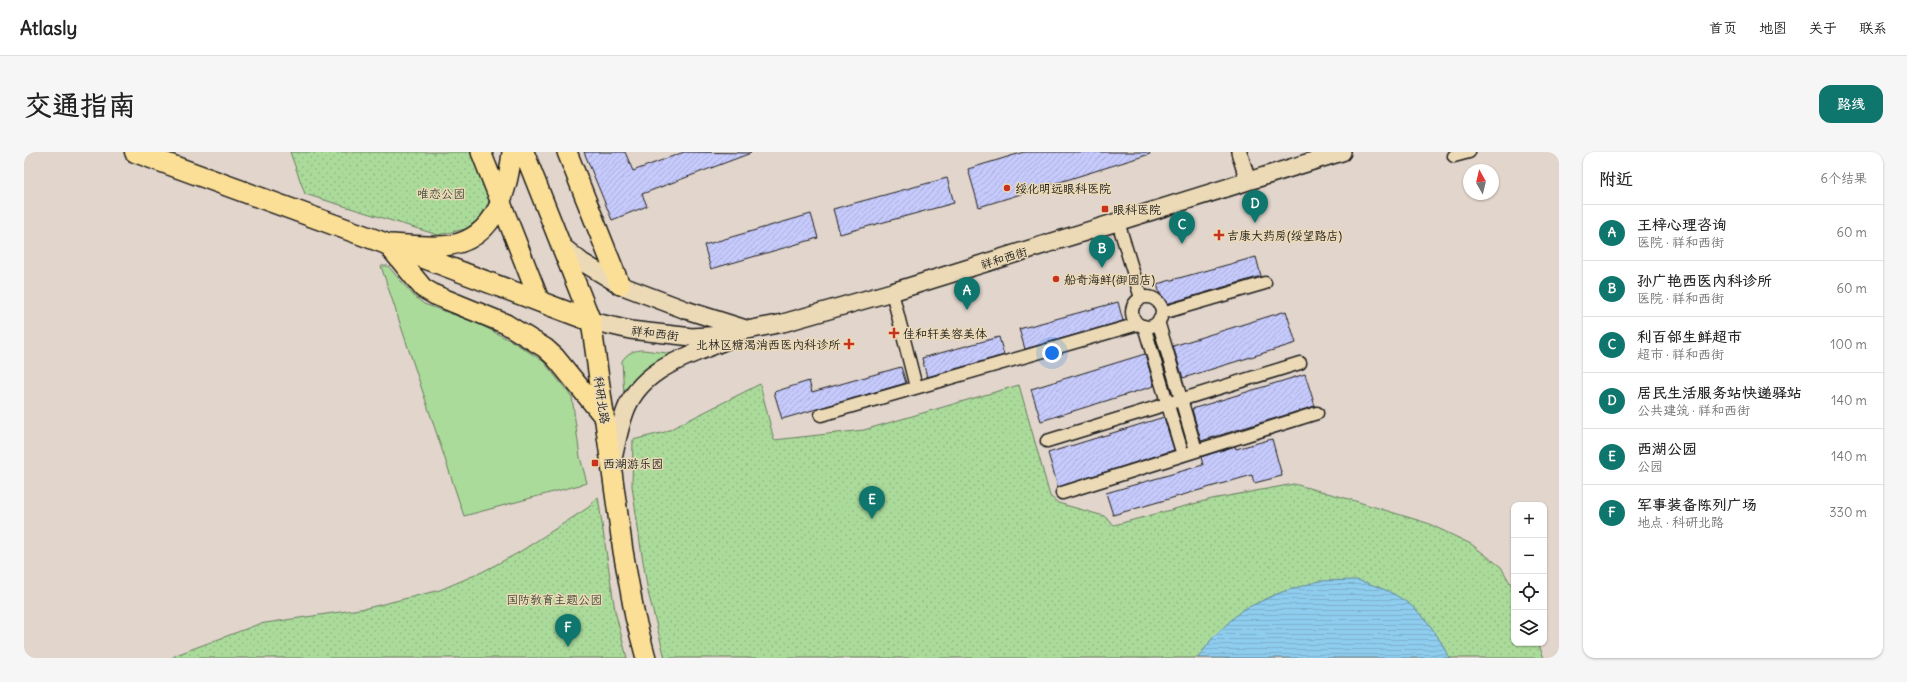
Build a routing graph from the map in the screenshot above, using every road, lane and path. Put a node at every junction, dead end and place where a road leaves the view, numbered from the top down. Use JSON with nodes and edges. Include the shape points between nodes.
{"nodes":[{"id":1,"x":481,"y":152,"type":"edge"},
{"id":2,"x":512,"y":152,"type":"edge"},
{"id":3,"x":524,"y":152,"type":"edge"},
{"id":4,"x":567,"y":152,"type":"edge"},
{"id":5,"x":1239,"y":152,"type":"edge"},
{"id":6,"x":1342,"y":152,"type":"edge"},
{"id":7,"x":1469,"y":152,"type":"edge"},
{"id":8,"x":139,"y":154,"type":"edge"},
{"id":9,"x":1454,"y":156,"type":"dead end"},
{"id":10,"x":1248,"y":181,"type":"junction"},
{"id":11,"x":501,"y":202,"type":"junction"},
{"id":12,"x":1118,"y":222,"type":"junction"},
{"id":13,"x":387,"y":244,"type":"junction"},
{"id":14,"x":562,"y":246,"type":"junction"},
{"id":15,"x":1265,"y":283,"type":"dead end"},
{"id":16,"x":620,"y":285,"type":"junction"},
{"id":17,"x":892,"y":292,"type":"junction"},
{"id":18,"x":1141,"y":298,"type":"junction"},
{"id":19,"x":540,"y":302,"type":"junction"},
{"id":20,"x":1160,"y":317,"type":"junction"},
{"id":21,"x":591,"y":321,"type":"junction"},
{"id":22,"x":1141,"y":325,"type":"junction"},
{"id":23,"x":750,"y":330,"type":"junction"},
{"id":24,"x":1300,"y":363,"type":"dead end"},
{"id":25,"x":916,"y":387,"type":"junction"},
{"id":26,"x":1181,"y":400,"type":"junction"},
{"id":27,"x":1167,"y":404,"type":"junction"},
{"id":28,"x":1317,"y":413,"type":"dead end"},
{"id":29,"x":820,"y":415,"type":"dead end"},
{"id":30,"x":605,"y":417,"type":"junction"},
{"id":31,"x":1047,"y":441,"type":"dead end"},
{"id":32,"x":1196,"y":450,"type":"junction"},
{"id":33,"x":1183,"y":455,"type":"junction"},
{"id":34,"x":611,"y":465,"type":"junction"},
{"id":35,"x":1062,"y":493,"type":"dead end"},
{"id":36,"x":646,"y":658,"type":"edge"}],
"edges":[{"from":1,"to":11,"type":"main road"},
{"from":2,"to":11,"type":"main road","via":[[508,180]]},
{"from":3,"to":14,"type":"main road","name":"科研北路"},
{"from":4,"to":16,"type":"main road"},
{"from":5,"to":10,"type":"street"},
{"from":6,"to":10,"type":"main road","name":"祥和西街"},
{"from":7,"to":9,"type":"street"},
{"from":8,"to":13,"type":"highway"},
{"from":10,"to":12,"type":"main road","name":"祥和西街"},
{"from":11,"to":13,"type":"main road","via":[[489,223],[468,240],[434,246]]},
{"from":11,"to":19,"type":"main road"},
{"from":12,"to":17,"type":"main road","name":"祥和西街"},
{"from":12,"to":18,"type":"street"},
{"from":13,"to":19,"type":"highway"},
{"from":13,"to":30,"type":"main road","via":[[423,288],[506,324],[545,348]]},
{"from":14,"to":16,"type":"main road","via":[[582,262]]},
{"from":14,"to":21,"type":"main road","name":"科研北路"},
{"from":15,"to":20,"type":"street"},
{"from":16,"to":23,"type":"main road","via":[[686,310]]},
{"from":17,"to":23,"type":"main road","name":"祥和西街","via":[[826,312]]},
{"from":17,"to":25,"type":"street"},
{"from":18,"to":20,"type":"street","via":[[1154,299],[1160,306]]},
{"from":18,"to":22,"type":"street","via":[[1136,301],[1132,310],[1132,315]]},
{"from":19,"to":21,"type":"highway"},
{"from":20,"to":22,"type":"street","via":[[1152,325]]},
{"from":20,"to":26,"type":"street"},
{"from":21,"to":23,"type":"main road","name":"祥和西街","via":[[630,330],[692,337]]},
{"from":21,"to":30,"type":"main road","name":"科研北路"},
{"from":22,"to":25,"type":"street"},
{"from":22,"to":27,"type":"street"},
{"from":23,"to":34,"type":"main road","via":[[667,365],[641,384],[625,412]]},
{"from":24,"to":26,"type":"street"},
{"from":25,"to":29,"type":"street"},
{"from":26,"to":27,"type":"street"},
{"from":26,"to":32,"type":"street"},
{"from":27,"to":31,"type":"street"},
{"from":27,"to":33,"type":"street"},
{"from":28,"to":32,"type":"street"},
{"from":30,"to":34,"type":"main road","name":"科研北路"},
{"from":32,"to":33,"type":"street"},
{"from":33,"to":35,"type":"street"},
{"from":34,"to":36,"type":"main road","name":"科研北路","via":[[635,617]]}]}
